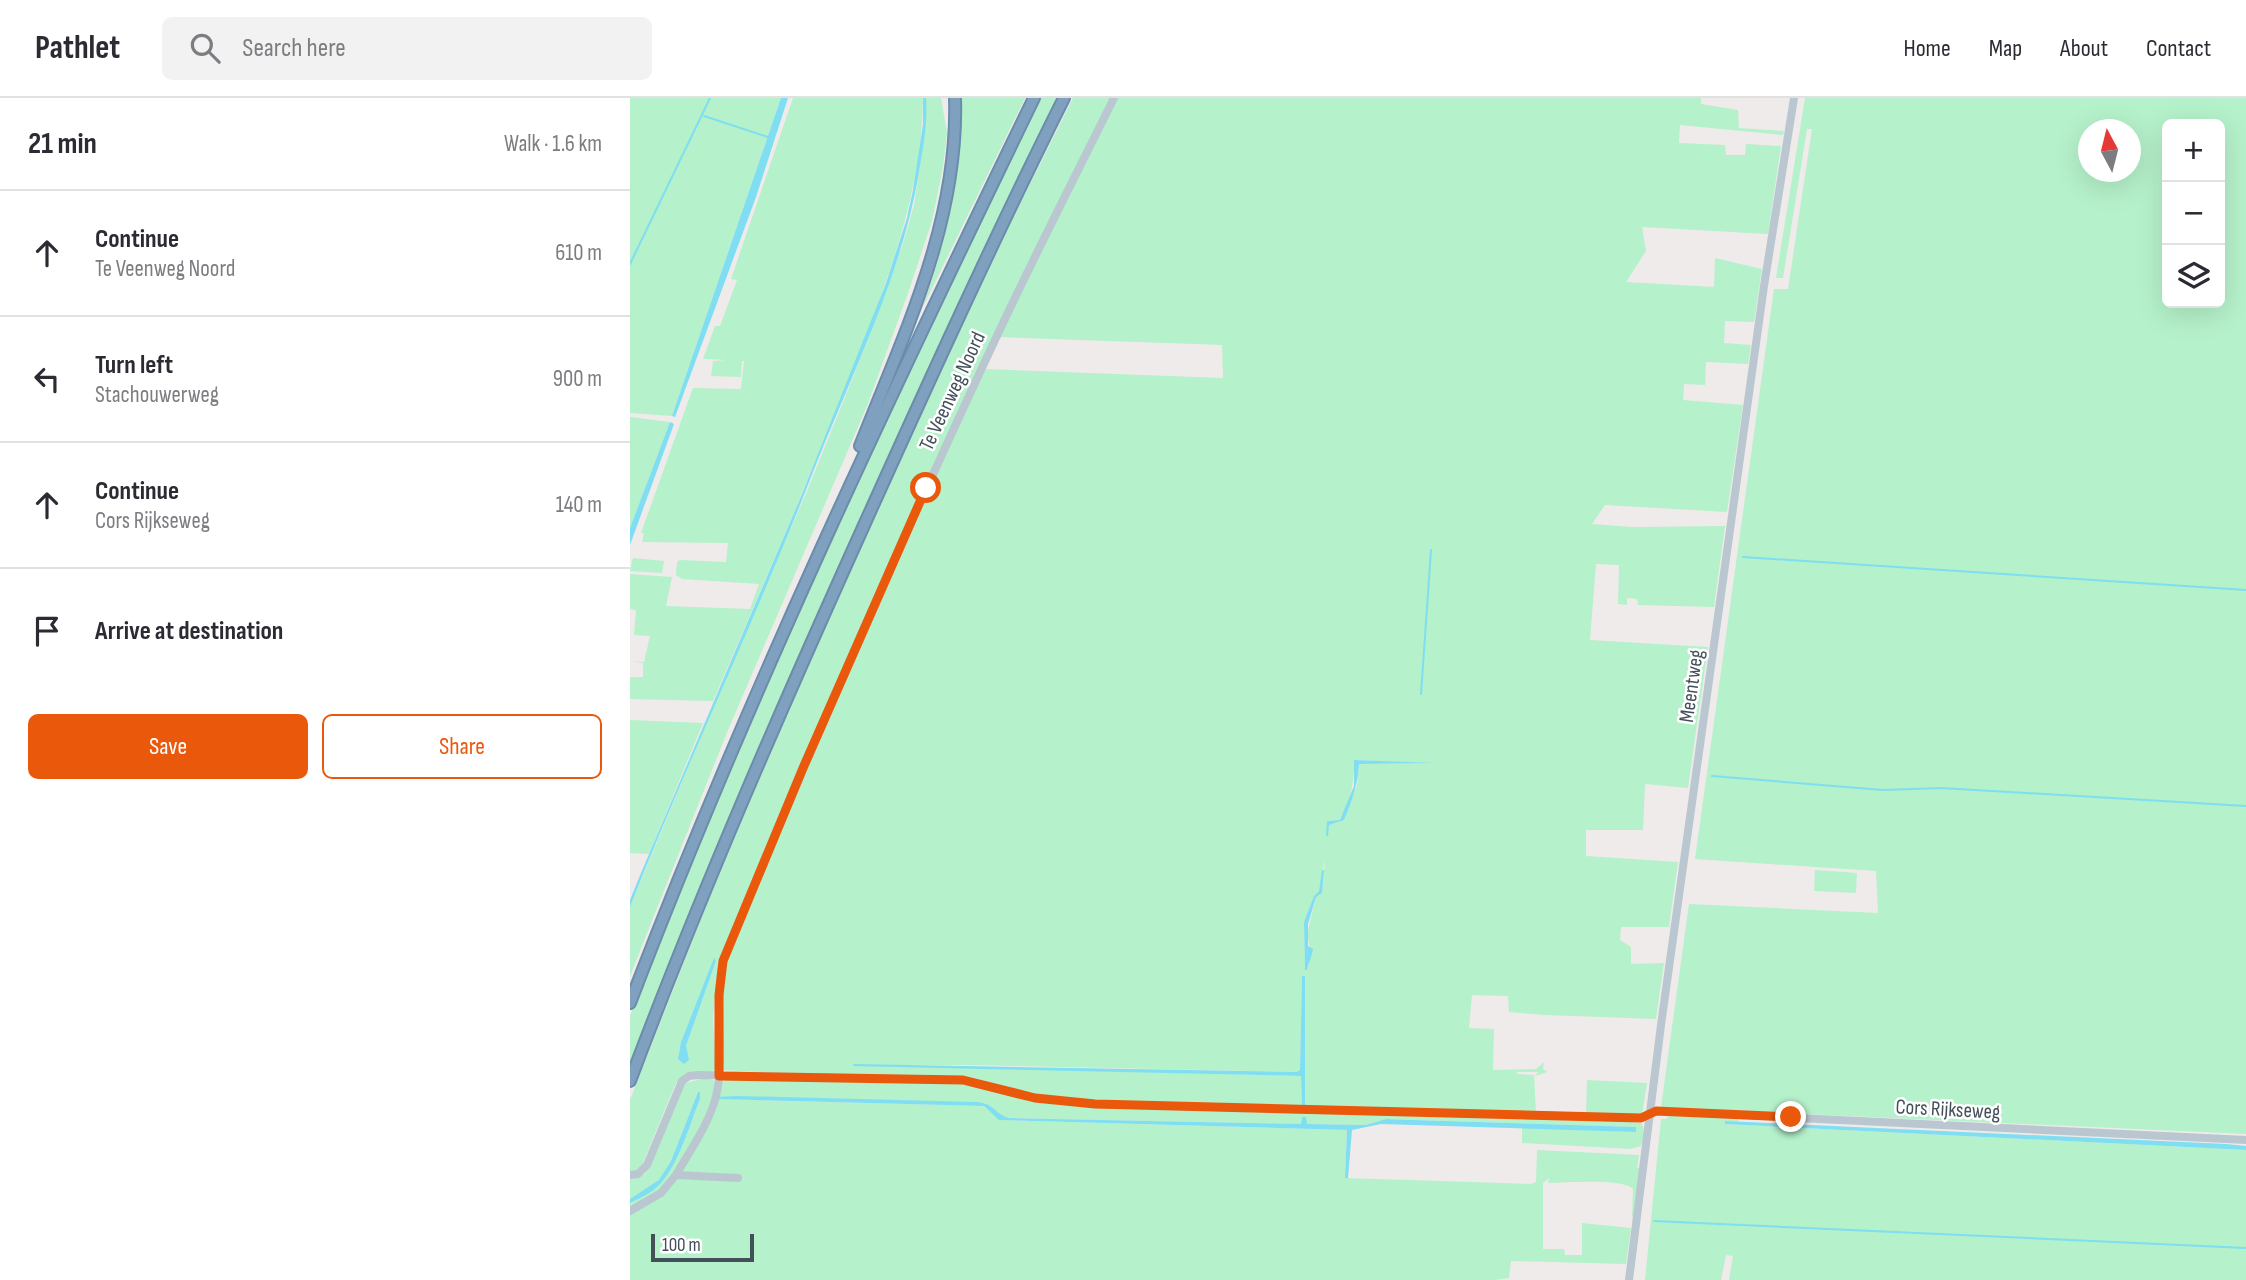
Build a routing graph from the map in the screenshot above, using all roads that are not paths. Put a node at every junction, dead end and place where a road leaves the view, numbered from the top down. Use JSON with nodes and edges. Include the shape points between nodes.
{"nodes":[{"id":1,"x":955,"y":98,"type":"edge"},
{"id":2,"x":1034,"y":98,"type":"edge"},
{"id":3,"x":1064,"y":98,"type":"edge"},
{"id":4,"x":1114,"y":98,"type":"edge"},
{"id":5,"x":1794,"y":98,"type":"edge"},
{"id":6,"x":821,"y":547,"type":"junction"},
{"id":7,"x":630,"y":1003,"type":"edge"},
{"id":8,"x":719,"y":1076,"type":"junction"},
{"id":9,"x":630,"y":1081,"type":"edge"},
{"id":10,"x":1649,"y":1115,"type":"junction"},
{"id":11,"x":2246,"y":1140,"type":"edge"},
{"id":12,"x":630,"y":1175,"type":"edge"},
{"id":13,"x":676,"y":1175,"type":"junction"},
{"id":14,"x":738,"y":1178,"type":"dead end"},
{"id":15,"x":630,"y":1211,"type":"edge"},
{"id":16,"x":1629,"y":1280,"type":"edge"}],
"edges":[{"from":1,"to":6,"type":"highway","via":[[949,191],[920,295]]},
{"from":2,"to":6,"type":"highway"},
{"from":3,"to":9,"type":"highway","via":[[954,325],[778,716]]},
{"from":4,"to":8,"type":"street","name":"Te Veenweg Noord","via":[[926,488],[723,961]]},
{"from":5,"to":10,"type":"street","name":"Meentweg"},
{"from":6,"to":7,"type":"highway"},
{"from":8,"to":10,"type":"street","name":"Cors Rijkseweg","via":[[963,1080],[1035,1098],[1084,1104]]},
{"from":8,"to":12,"type":"street","name":"Cors Rijkseweg","via":[[690,1076],[682,1081],[647,1165]]},
{"from":8,"to":13,"type":"street","name":"Te Veenweg Noord","via":[[708,1117]]},
{"from":10,"to":11,"type":"street","name":"Cors Rijkseweg","via":[[1656,1111]]},
{"from":10,"to":16,"type":"street","name":"Meentweg"},
{"from":13,"to":14,"type":"street"},
{"from":13,"to":15,"type":"street","name":"Te Veenweg Noord","via":[[660,1193]]}]}
